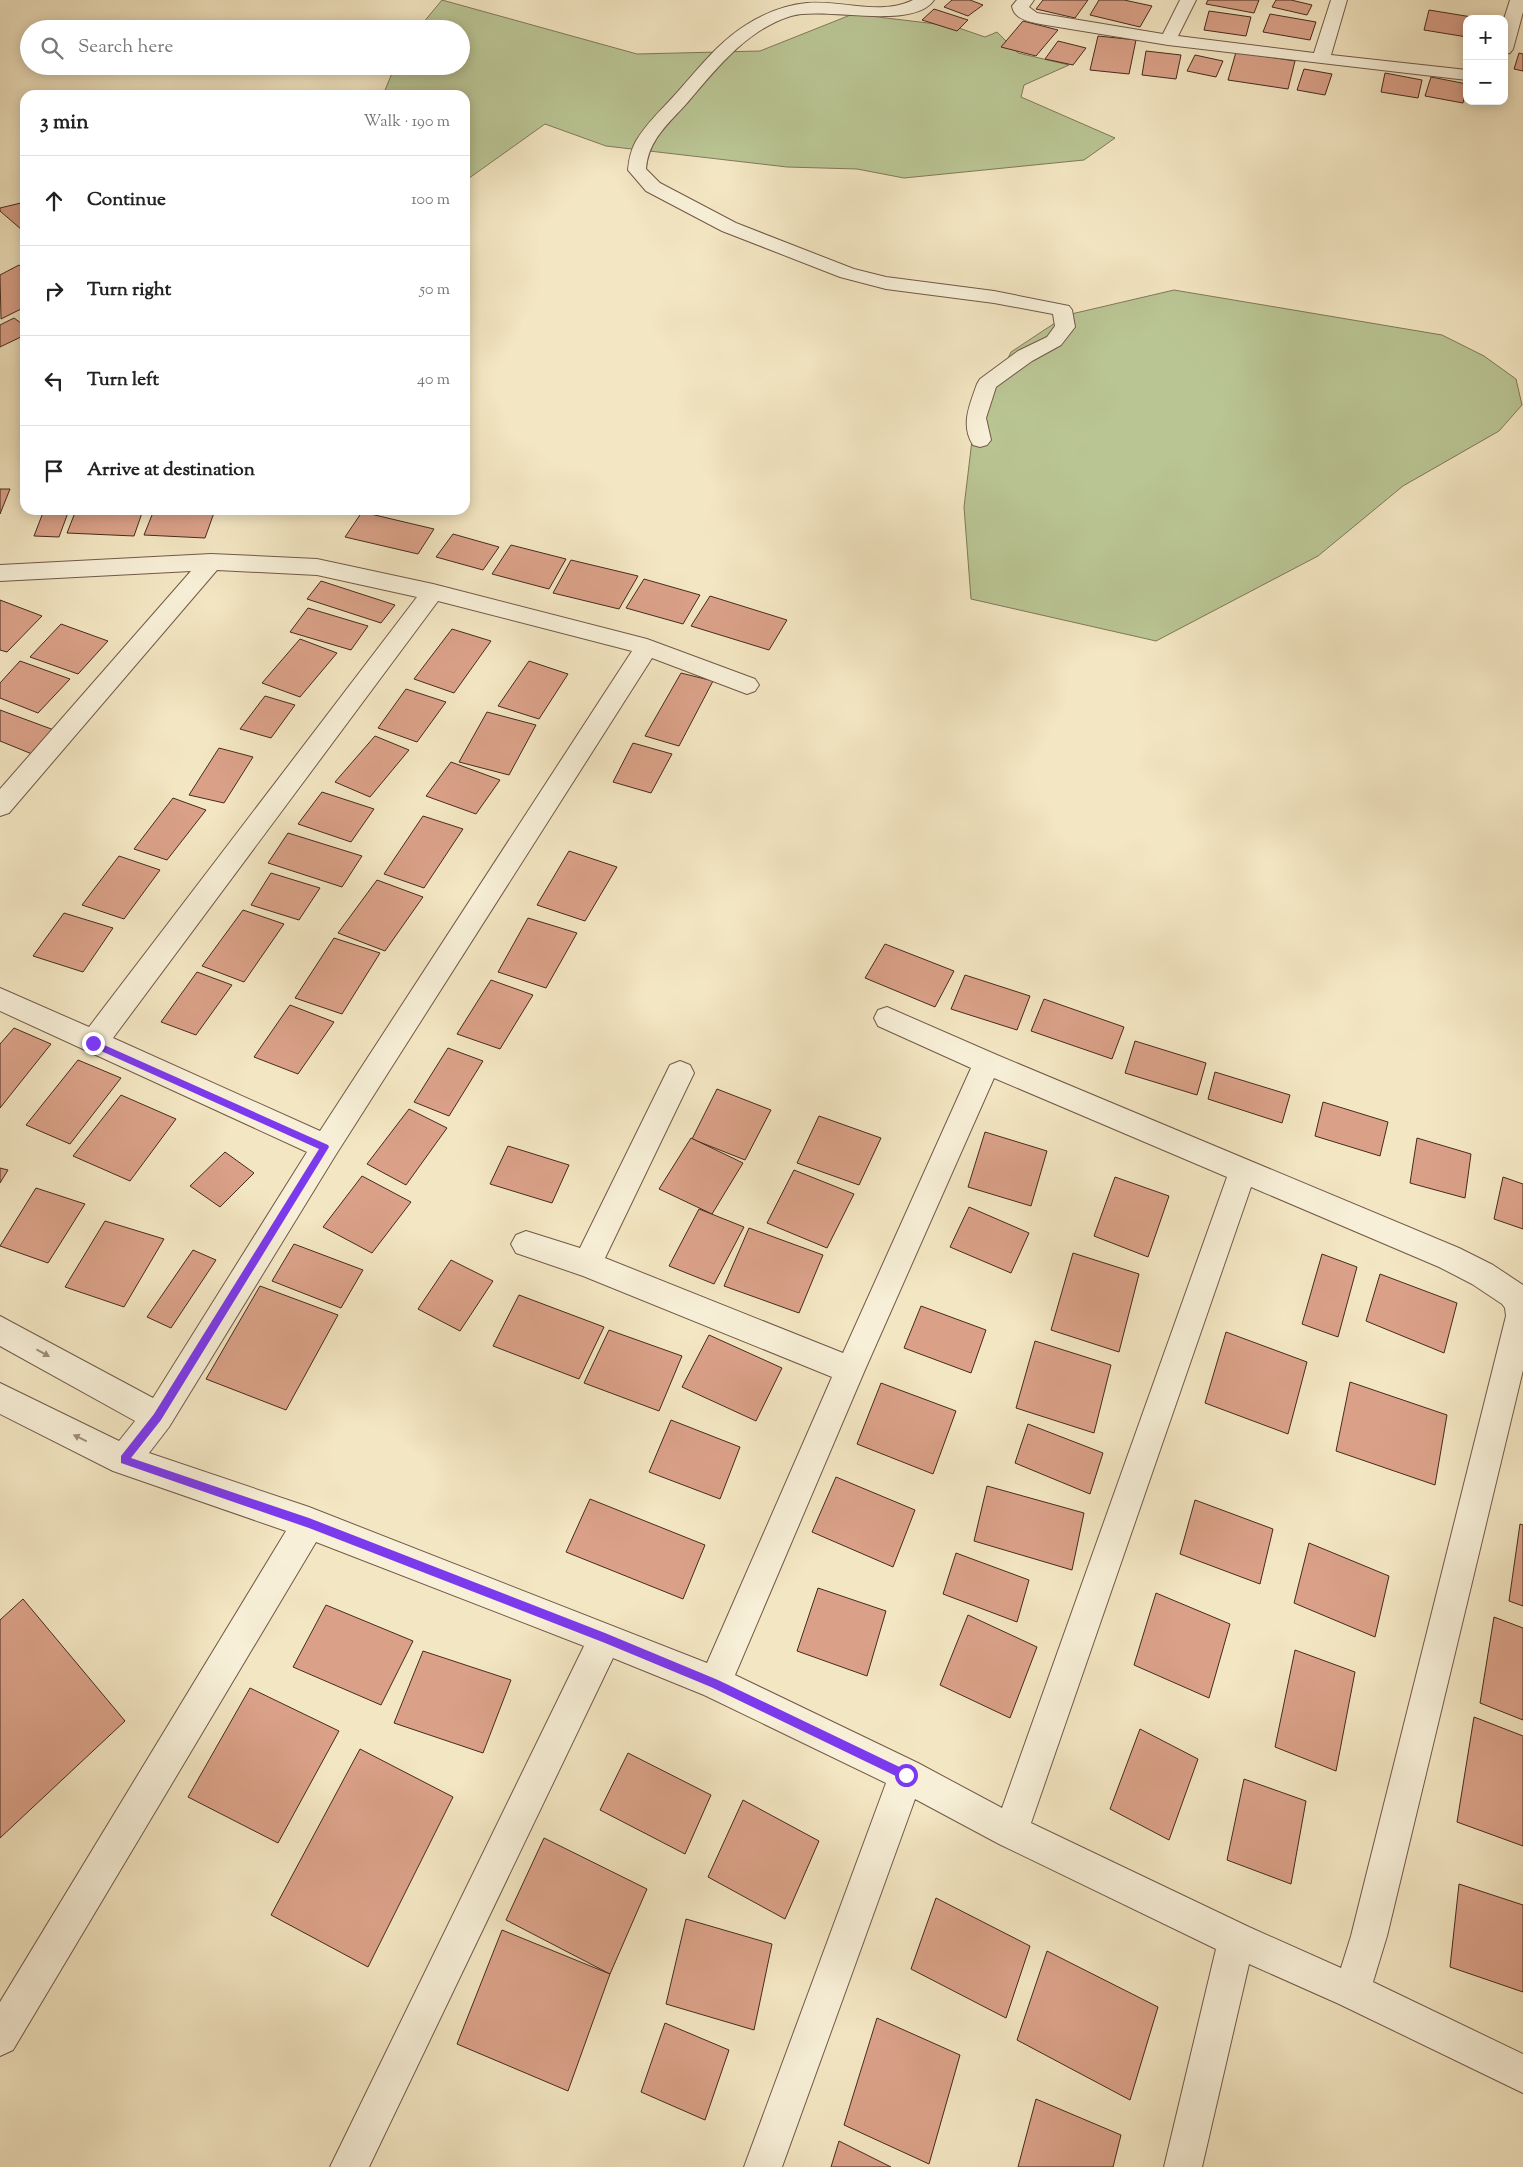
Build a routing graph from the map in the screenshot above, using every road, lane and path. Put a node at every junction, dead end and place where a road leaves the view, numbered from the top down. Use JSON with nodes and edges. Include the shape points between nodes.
{"nodes":[{"id":1,"x":926,"y":0,"type":"edge"},
{"id":2,"x":1026,"y":0,"type":"edge"},
{"id":3,"x":1188,"y":0,"type":"edge"},
{"id":4,"x":1339,"y":0,"type":"edge"},
{"id":5,"x":1518,"y":0,"type":"edge"},
{"id":6,"x":1508,"y":35,"type":"edge"},
{"id":7,"x":1168,"y":40,"type":"junction"},
{"id":8,"x":1321,"y":59,"type":"junction"},
{"id":9,"x":1463,"y":75,"type":"edge"},
{"id":10,"x":980,"y":440,"type":"dead end"},
{"id":11,"x":210,"y":562,"type":"junction"},
{"id":12,"x":0,"y":573,"type":"edge"},
{"id":13,"x":433,"y":592,"type":"junction"},
{"id":14,"x":646,"y":647,"type":"junction"},
{"id":15,"x":747,"y":685,"type":"dead end"},
{"id":16,"x":0,"y":806,"type":"edge"},
{"id":17,"x":0,"y":1000,"type":"edge"},
{"id":18,"x":887,"y":1018,"type":"dead end"},
{"id":19,"x":93,"y":1043,"type":"junction"},
{"id":20,"x":987,"y":1063,"type":"junction"},
{"id":21,"x":680,"y":1073,"type":"dead end"},
{"id":22,"x":325,"y":1147,"type":"junction"},
{"id":23,"x":1243,"y":1171,"type":"junction"},
{"id":24,"x":526,"y":1244,"type":"dead end"},
{"id":25,"x":587,"y":1264,"type":"junction"},
{"id":26,"x":0,"y":1330,"type":"edge"},
{"id":27,"x":850,"y":1370,"type":"junction"},
{"id":28,"x":3,"y":1405,"type":"edge"},
{"id":29,"x":158,"y":1417,"type":"junction"},
{"id":30,"x":124,"y":1460,"type":"junction"},
{"id":31,"x":309,"y":1523,"type":"junction"},
{"id":32,"x":605,"y":1638,"type":"junction"},
{"id":33,"x":714,"y":1683,"type":"junction"},
{"id":34,"x":906,"y":1775,"type":"junction"},
{"id":35,"x":1011,"y":1832,"type":"junction"},
{"id":36,"x":1236,"y":1940,"type":"junction"},
{"id":37,"x":1352,"y":1991,"type":"junction"},
{"id":38,"x":0,"y":2037,"type":"edge"},
{"id":39,"x":1523,"y":2074,"type":"edge"},
{"id":40,"x":348,"y":2167,"type":"edge"},
{"id":41,"x":763,"y":2167,"type":"edge"},
{"id":42,"x":1183,"y":2167,"type":"edge"}],
"edges":[{"from":1,"to":10,"type":"street","via":[[911,8],[889,11],[808,8],[762,22],[742,33],[653,131],[636,159],[637,170],[653,187],[728,227],[848,273],[886,283],[994,297],[1062,310],[1065,327],[1054,341],[1025,356],[987,384],[976,418]]},
{"from":2,"to":7,"type":"street","via":[[1020,6],[1021,11],[1031,17]]},
{"from":3,"to":7,"type":"street"},
{"from":4,"to":8,"type":"street"},
{"from":5,"to":6,"type":"street"},
{"from":7,"to":8,"type":"street"},
{"from":8,"to":9,"type":"street"},
{"from":11,"to":12,"type":"street"},
{"from":11,"to":13,"type":"street","via":[[317,567]]},
{"from":11,"to":16,"type":"street"},
{"from":13,"to":14,"type":"street"},
{"from":13,"to":19,"type":"street"},
{"from":14,"to":15,"type":"street"},
{"from":14,"to":22,"type":"street"},
{"from":17,"to":19,"type":"street"},
{"from":18,"to":20,"type":"street"},
{"from":19,"to":22,"type":"street"},
{"from":20,"to":23,"type":"street"},
{"from":20,"to":27,"type":"street"},
{"from":21,"to":25,"type":"street"},
{"from":22,"to":29,"type":"street"},
{"from":23,"to":35,"type":"street"},
{"from":23,"to":37,"type":"street","via":[[1477,1271],[1518,1300],[1521,1316],[1369,1936]]},
{"from":24,"to":25,"type":"street"},
{"from":25,"to":27,"type":"street"},
{"from":26,"to":29,"type":"street","one_way":true},
{"from":27,"to":33,"type":"street"},
{"from":30,"to":28,"type":"street","one_way":true},
{"from":29,"to":30,"type":"street"},
{"from":30,"to":31,"type":"street"},
{"from":31,"to":32,"type":"street"},
{"from":31,"to":38,"type":"street"},
{"from":32,"to":33,"type":"street"},
{"from":32,"to":40,"type":"street"},
{"from":33,"to":34,"type":"street"},
{"from":34,"to":35,"type":"street"},
{"from":34,"to":41,"type":"street"},
{"from":35,"to":36,"type":"street"},
{"from":36,"to":37,"type":"street"},
{"from":36,"to":42,"type":"street"},
{"from":37,"to":39,"type":"street"}]}
